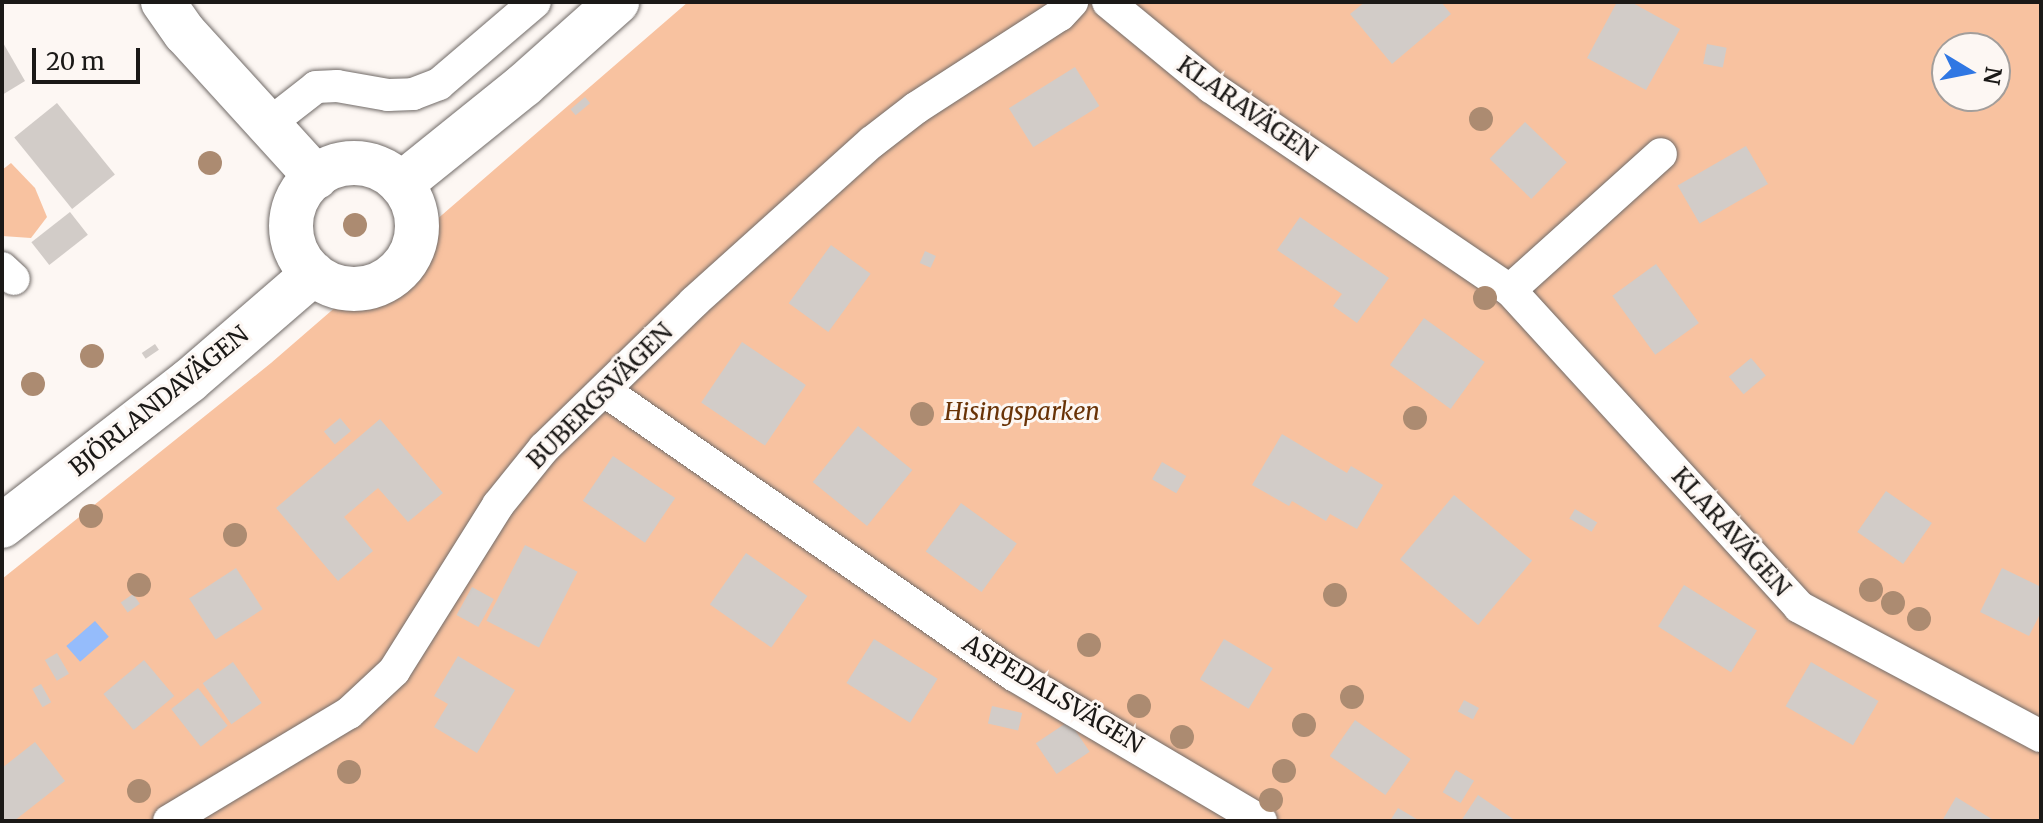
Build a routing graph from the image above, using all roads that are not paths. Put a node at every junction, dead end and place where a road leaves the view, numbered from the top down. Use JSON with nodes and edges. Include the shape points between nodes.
{"nodes":[{"id":1,"x":163,"y":2,"type":"edge"},
{"id":2,"x":535,"y":2,"type":"edge"},
{"id":3,"x":617,"y":2,"type":"edge"},
{"id":4,"x":1072,"y":2,"type":"edge"},
{"id":5,"x":1108,"y":2,"type":"edge"},
{"id":6,"x":270,"y":123,"type":"junction"},
{"id":7,"x":1661,"y":154,"type":"dead end"},
{"id":8,"x":316,"y":177,"type":"junction"},
{"id":9,"x":401,"y":184,"type":"junction"},
{"id":10,"x":313,"y":274,"type":"junction"},
{"id":11,"x":1510,"y":290,"type":"junction"},
{"id":12,"x":605,"y":391,"type":"junction"},
{"id":13,"x":2,"y":526,"type":"edge"},
{"id":14,"x":2041,"y":736,"type":"edge"},
{"id":15,"x":169,"y":821,"type":"edge"},
{"id":16,"x":1261,"y":821,"type":"edge"}],
"edges":[{"from":1,"to":6,"type":"street","via":[[185,33]]},
{"from":2,"to":6,"type":"street","via":[[439,84],[413,94],[388,95],[316,87]]},
{"from":3,"to":9,"type":"street"},
{"from":4,"to":12,"type":"street","name":"BUBERGSVÄGEN","via":[[872,142],[694,302]]},
{"from":5,"to":11,"type":"street","name":"KLARAVÄGEN","via":[[1211,87]]},
{"from":6,"to":8,"type":"street"},
{"from":7,"to":11,"type":"street"},
{"from":8,"to":9,"type":"street","via":[[340,165],[362,164],[384,170]]},
{"from":8,"to":10,"type":"street","via":[[300,195],[291,222],[296,250]]},
{"from":9,"to":10,"type":"street","via":[[414,206],[417,232],[399,270],[377,284],[352,289]]},
{"from":10,"to":13,"type":"street","name":"BJÖRLANDAVÄGEN","via":[[189,381]]},
{"from":11,"to":14,"type":"street","name":"KLARAVÄGEN","via":[[1799,607]]},
{"from":12,"to":15,"type":"street","name":"BUBERGSVÄGEN","via":[[544,448],[498,505],[394,671],[349,713]]},
{"from":12,"to":16,"type":"street","name":"ASPEDALSVÄGEN","via":[[1014,675]]}]}
